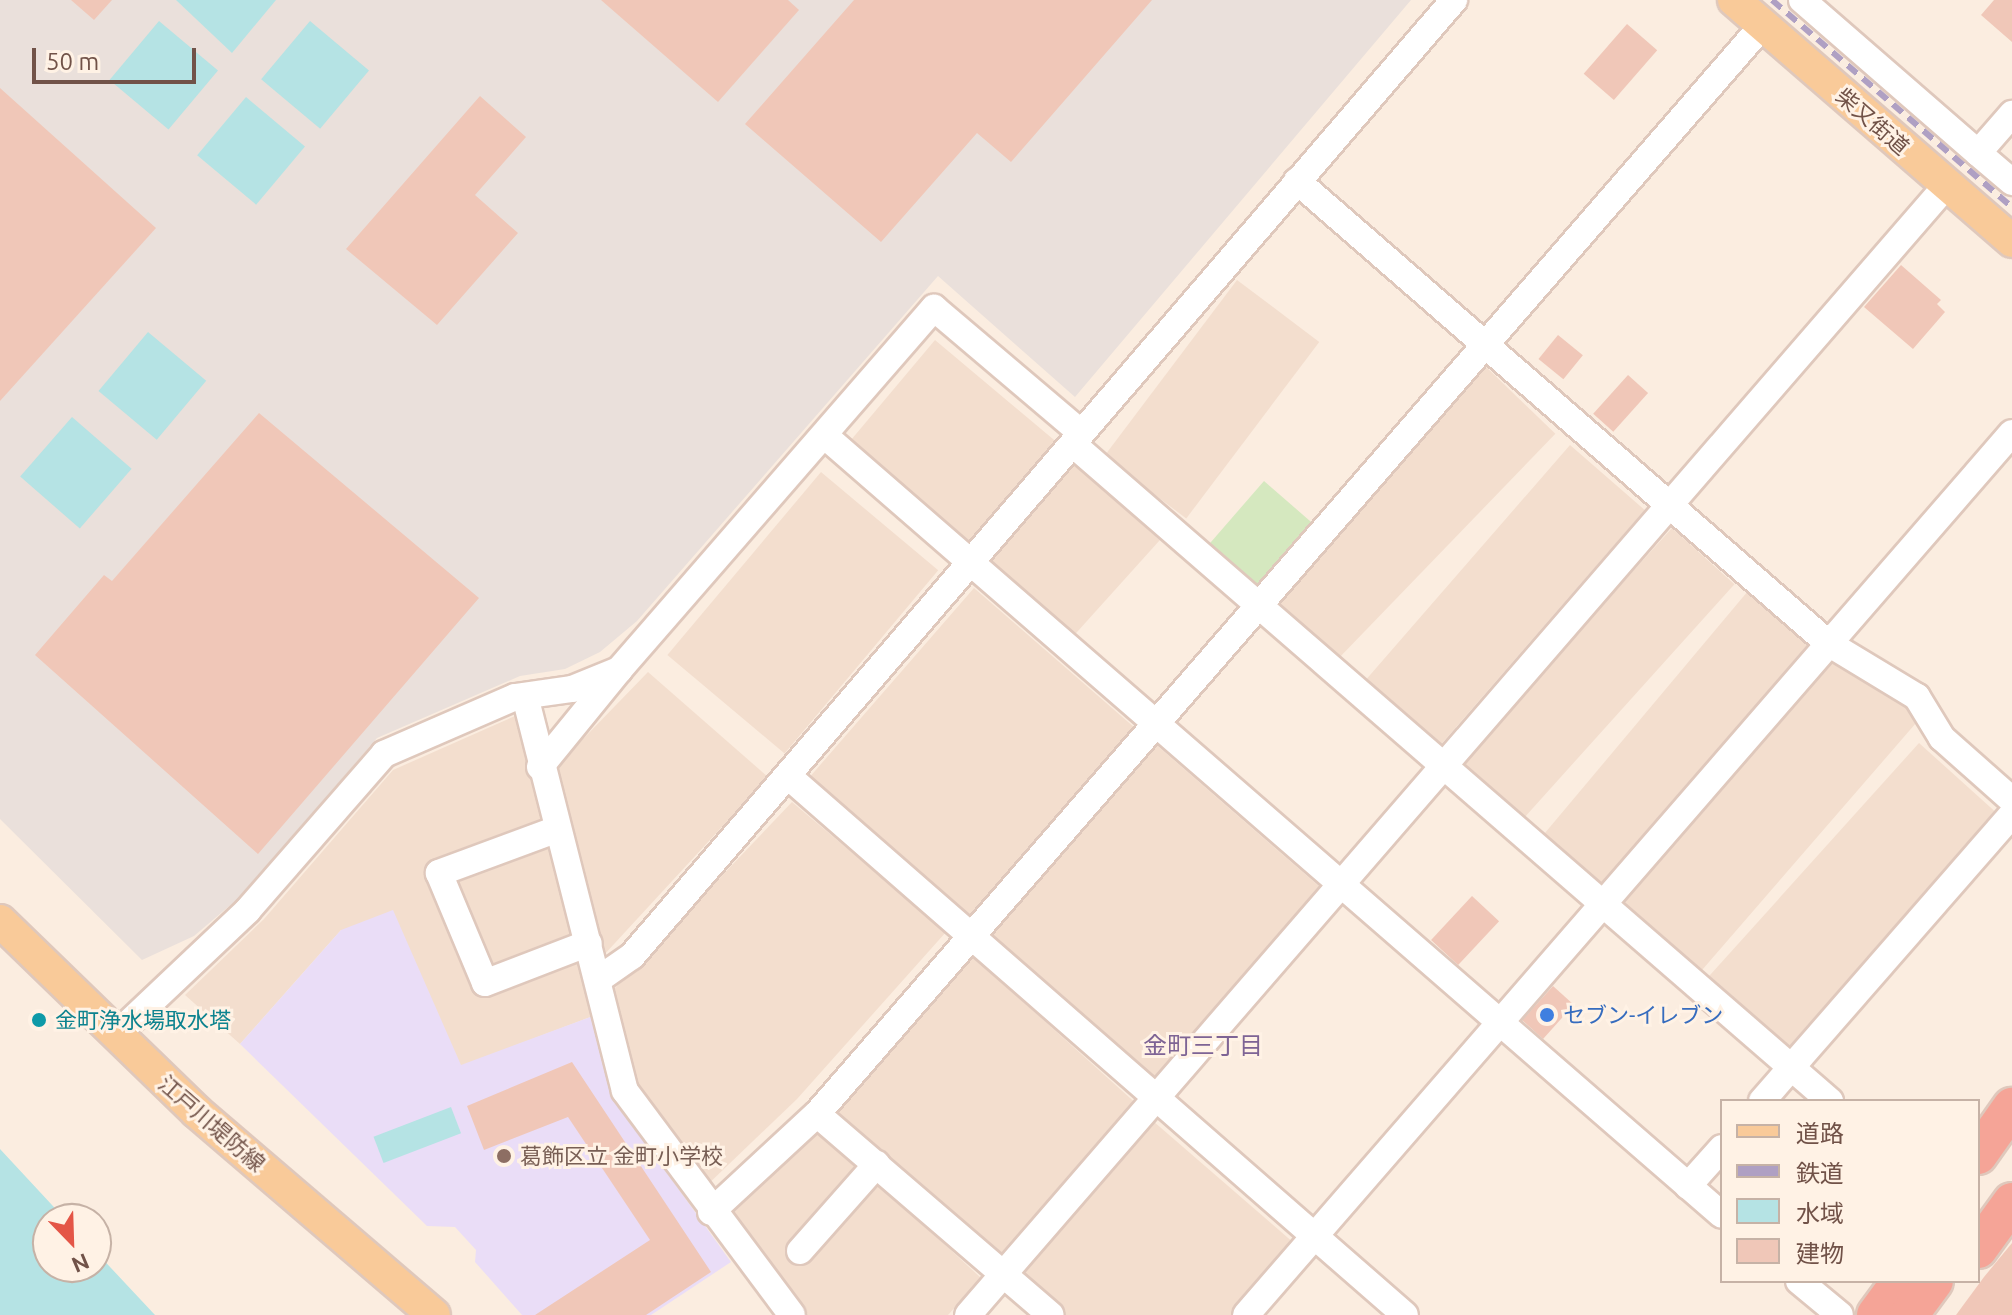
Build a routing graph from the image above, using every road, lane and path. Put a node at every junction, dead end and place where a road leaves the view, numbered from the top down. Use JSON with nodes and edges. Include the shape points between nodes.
{"nodes":[{"id":1,"x":1454,"y":0,"type":"edge"},
{"id":2,"x":1734,"y":0,"type":"edge"},
{"id":3,"x":1802,"y":0,"type":"edge"},
{"id":4,"x":1763,"y":25,"type":"junction"},
{"id":5,"x":2012,"y":114,"type":"edge"},
{"id":6,"x":1980,"y":150,"type":"junction"},
{"id":7,"x":1297,"y":181,"type":"junction"},
{"id":8,"x":2012,"y":182,"type":"edge"},
{"id":9,"x":1947,"y":185,"type":"junction"},
{"id":10,"x":2012,"y":241,"type":"edge"},
{"id":11,"x":1486,"y":345,"type":"junction"},
{"id":12,"x":2012,"y":433,"type":"edge"},
{"id":13,"x":824,"y":435,"type":"junction"},
{"id":14,"x":1077,"y":438,"type":"junction"},
{"id":15,"x":1670,"y":506,"type":"junction"},
{"id":16,"x":970,"y":564,"type":"junction"},
{"id":17,"x":1259,"y":606,"type":"junction"},
{"id":18,"x":1828,"y":643,"type":"junction"},
{"id":19,"x":619,"y":670,"type":"junction"},
{"id":20,"x":525,"y":696,"type":"junction"},
{"id":21,"x":1156,"y":724,"type":"junction"},
{"id":22,"x":1442,"y":765,"type":"junction"},
{"id":23,"x":540,"y":767,"type":"junction"},
{"id":24,"x":788,"y":776,"type":"junction"},
{"id":25,"x":2012,"y":800,"type":"edge"},
{"id":26,"x":2012,"y":814,"type":"edge"},
{"id":27,"x":555,"y":830,"type":"junction"},
{"id":28,"x":1340,"y":887,"type":"junction"},
{"id":29,"x":1602,"y":905,"type":"junction"},
{"id":30,"x":0,"y":921,"type":"edge"},
{"id":31,"x":973,"y":936,"type":"junction"},
{"id":32,"x":589,"y":943,"type":"junction"},
{"id":33,"x":599,"y":979,"type":"junction"},
{"id":34,"x":1499,"y":1024,"type":"junction"},
{"id":35,"x":116,"y":1035,"type":"junction"},
{"id":36,"x":1792,"y":1067,"type":"junction"},
{"id":37,"x":1156,"y":1097,"type":"junction"},
{"id":38,"x":1764,"y":1099,"type":"edge"},
{"id":39,"x":1828,"y":1099,"type":"edge"},
{"id":40,"x":2012,"y":1107,"type":"edge"},
{"id":41,"x":817,"y":1114,"type":"junction"},
{"id":42,"x":2012,"y":1129,"type":"edge"},
{"id":43,"x":1720,"y":1150,"type":"edge"},
{"id":44,"x":1980,"y":1152,"type":"edge"},
{"id":45,"x":877,"y":1164,"type":"junction"},
{"id":46,"x":1980,"y":1172,"type":"edge"},
{"id":47,"x":2012,"y":1176,"type":"edge"},
{"id":48,"x":1688,"y":1186,"type":"junction"},
{"id":49,"x":2012,"y":1202,"type":"edge"},
{"id":50,"x":711,"y":1212,"type":"junction"},
{"id":51,"x":1720,"y":1213,"type":"edge"},
{"id":52,"x":1980,"y":1219,"type":"edge"},
{"id":53,"x":1315,"y":1235,"type":"junction"},
{"id":54,"x":1980,"y":1246,"type":"edge"},
{"id":55,"x":800,"y":1251,"type":"dead end"},
{"id":56,"x":1004,"y":1274,"type":"junction"},
{"id":57,"x":1801,"y":1283,"type":"edge"},
{"id":58,"x":1889,"y":1283,"type":"edge"},
{"id":59,"x":1900,"y":1283,"type":"edge"},
{"id":60,"x":1933,"y":1283,"type":"edge"},
{"id":61,"x":1953,"y":1283,"type":"edge"},
{"id":62,"x":434,"y":1315,"type":"edge"},
{"id":63,"x":792,"y":1315,"type":"edge"},
{"id":64,"x":968,"y":1315,"type":"edge"},
{"id":65,"x":1051,"y":1315,"type":"edge"},
{"id":66,"x":1246,"y":1315,"type":"edge"},
{"id":67,"x":1405,"y":1315,"type":"edge"},
{"id":68,"x":1840,"y":1315,"type":"edge"},
{"id":69,"x":1867,"y":1315,"type":"edge"},
{"id":70,"x":1876,"y":1315,"type":"edge"},
{"id":71,"x":1909,"y":1315,"type":"edge"},
{"id":72,"x":1930,"y":1315,"type":"edge"}],
"edges":[{"from":1,"to":7,"type":"street"},
{"from":2,"to":4,"type":"main road","name":"柴又街道"},
{"from":3,"to":6,"type":"street"},
{"from":4,"to":9,"type":"main road","name":"柴又街道"},
{"from":4,"to":11,"type":"street"},
{"from":5,"to":6,"type":"street"},
{"from":6,"to":8,"type":"street"},
{"from":7,"to":11,"type":"street"},
{"from":7,"to":14,"type":"street"},
{"from":9,"to":10,"type":"main road","name":"柴又街道"},
{"from":9,"to":15,"type":"street"},
{"from":11,"to":15,"type":"street"},
{"from":11,"to":17,"type":"street"},
{"from":12,"to":18,"type":"street"},
{"from":13,"to":14,"type":"street","via":[[934,308]]},
{"from":13,"to":16,"type":"street"},
{"from":13,"to":19,"type":"street"},
{"from":14,"to":16,"type":"street"},
{"from":14,"to":17,"type":"street"},
{"from":15,"to":18,"type":"street"},
{"from":15,"to":22,"type":"street"},
{"from":16,"to":21,"type":"street"},
{"from":16,"to":24,"type":"street"},
{"from":17,"to":21,"type":"street"},
{"from":17,"to":22,"type":"street"},
{"from":18,"to":25,"type":"street","via":[[1917,697],[1942,738]]},
{"from":18,"to":29,"type":"street"},
{"from":19,"to":20,"type":"street","via":[[572,689]]},
{"from":19,"to":23,"type":"street"},
{"from":20,"to":23,"type":"street"},
{"from":20,"to":35,"type":"street","via":[[384,754],[248,910]]},
{"from":21,"to":28,"type":"street"},
{"from":21,"to":31,"type":"street"},
{"from":22,"to":28,"type":"street"},
{"from":22,"to":29,"type":"street"},
{"from":23,"to":27,"type":"street"},
{"from":24,"to":31,"type":"street"},
{"from":24,"to":33,"type":"street","via":[[632,956]]},
{"from":26,"to":36,"type":"street"},
{"from":27,"to":32,"type":"street"},
{"from":27,"to":32,"type":"street","via":[[439,873],[485,983]]},
{"from":28,"to":34,"type":"street"},
{"from":28,"to":37,"type":"street"},
{"from":29,"to":34,"type":"street"},
{"from":29,"to":36,"type":"street"},
{"from":30,"to":35,"type":"main road","name":"江戸川堤防線"},
{"from":31,"to":37,"type":"street"},
{"from":31,"to":41,"type":"street"},
{"from":32,"to":33,"type":"street"},
{"from":33,"to":50,"type":"street","via":[[625,1091]]},
{"from":34,"to":48,"type":"street"},
{"from":34,"to":53,"type":"street"},
{"from":35,"to":62,"type":"main road","name":"江戸川堤防線"},
{"from":36,"to":38,"type":"street"},
{"from":36,"to":39,"type":"street"},
{"from":37,"to":53,"type":"street"},
{"from":37,"to":56,"type":"street"},
{"from":40,"to":44,"type":"highway"},
{"from":41,"to":45,"type":"street"},
{"from":41,"to":50,"type":"street"},
{"from":42,"to":46,"type":"highway"},
{"from":43,"to":48,"type":"street"},
{"from":45,"to":55,"type":"street"},
{"from":45,"to":56,"type":"street"},
{"from":47,"to":52,"type":"highway"},
{"from":48,"to":51,"type":"street"},
{"from":49,"to":54,"type":"highway"},
{"from":50,"to":63,"type":"street"},
{"from":53,"to":66,"type":"street"},
{"from":53,"to":67,"type":"street"},
{"from":56,"to":64,"type":"street"},
{"from":56,"to":65,"type":"street"},
{"from":57,"to":68,"type":"street"},
{"from":58,"to":69,"type":"highway"},
{"from":59,"to":70,"type":"highway"},
{"from":60,"to":71,"type":"highway"},
{"from":61,"to":72,"type":"highway"}]}
